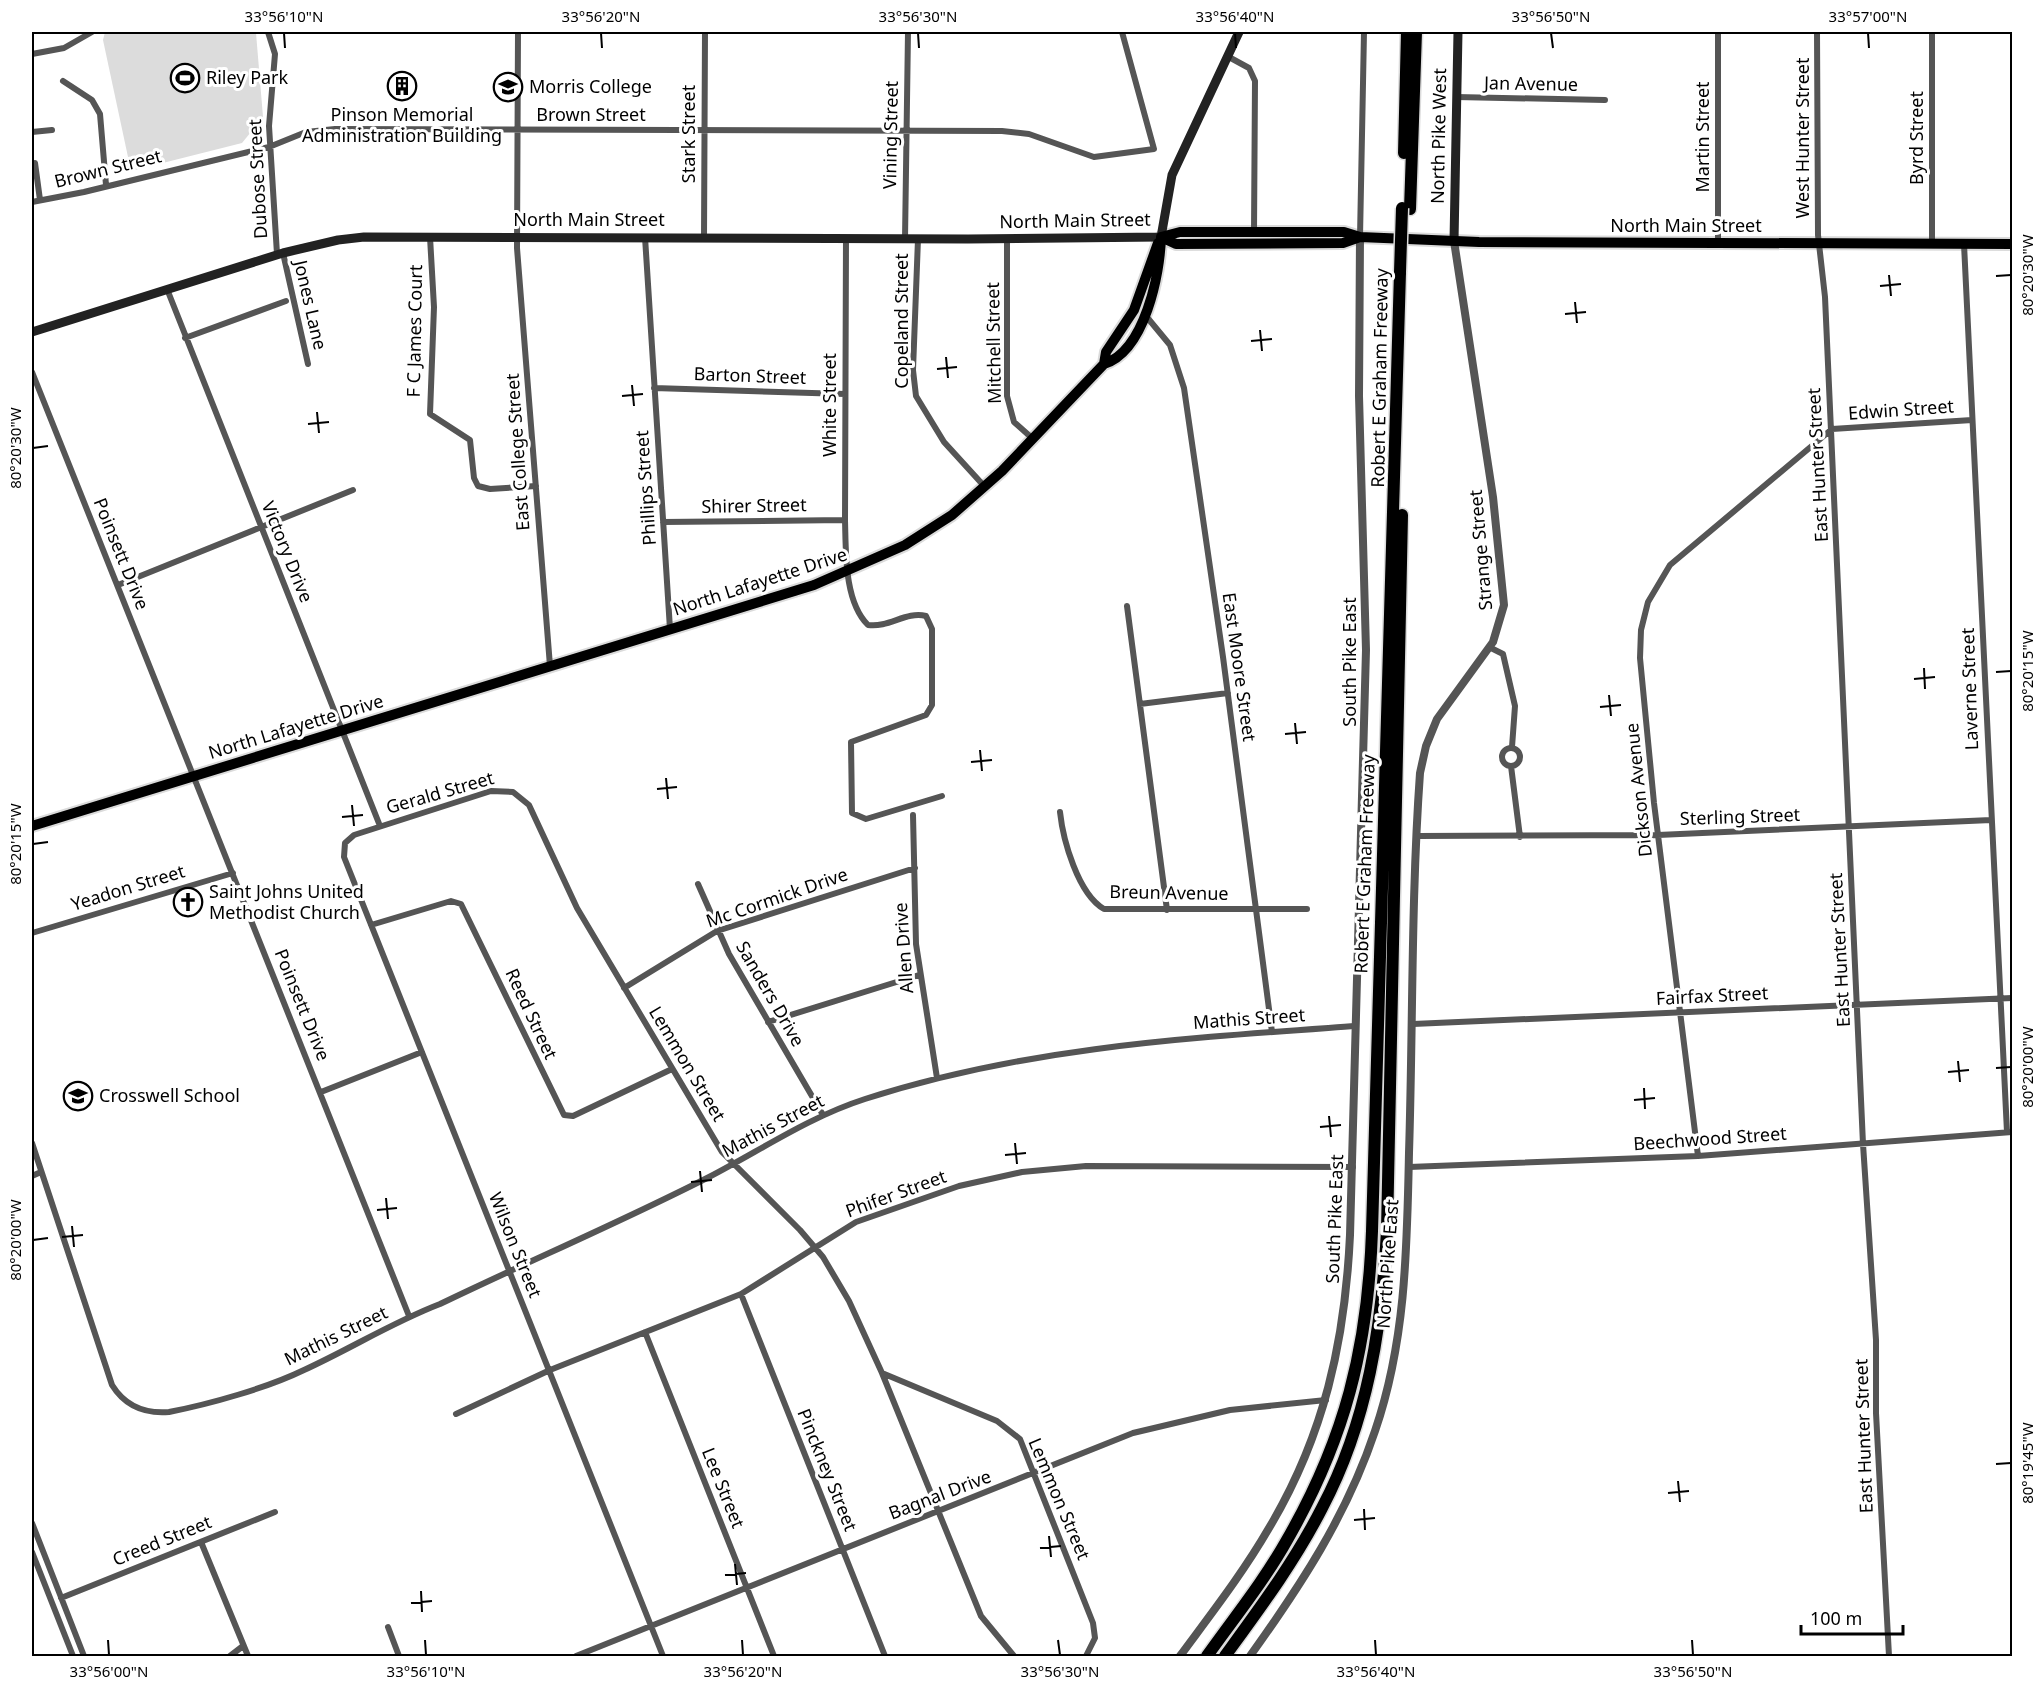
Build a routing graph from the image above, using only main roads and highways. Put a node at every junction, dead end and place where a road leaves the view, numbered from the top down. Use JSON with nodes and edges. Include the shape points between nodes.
{"nodes":[{"id":1,"x":1239,"y":32,"type":"edge"},
{"id":2,"x":1407,"y":32,"type":"edge"},
{"id":3,"x":1416,"y":32,"type":"edge"},
{"id":4,"x":1458,"y":32,"type":"edge"},
{"id":5,"x":1406,"y":208,"type":"junction"},
{"id":6,"x":1161,"y":237,"type":"junction"},
{"id":7,"x":1360,"y":237,"type":"junction"},
{"id":8,"x":1454,"y":241,"type":"junction"},
{"id":9,"x":2013,"y":244,"type":"edge"},
{"id":10,"x":32,"y":332,"type":"edge"},
{"id":11,"x":1109,"y":363,"type":"junction"},
{"id":12,"x":1399,"y":448,"type":"junction"},
{"id":13,"x":32,"y":826,"type":"edge"},
{"id":14,"x":1207,"y":1656,"type":"edge"},
{"id":15,"x":1225,"y":1656,"type":"edge"}],
"edges":[{"from":1,"to":6,"type":"main road","via":[[1172,175]]},
{"from":2,"to":5,"type":"highway","name":"Robert E Graham Freeway"},
{"from":3,"to":5,"type":"highway","name":"Robert E Graham Freeway"},
{"from":4,"to":8,"type":"main road","name":"North Pike West"},
{"from":5,"to":12,"type":"highway","name":"Robert E Graham Freeway","bridge":true},
{"from":6,"to":7,"type":"main road","via":[[1180,232],[1344,232]]},
{"from":6,"to":7,"type":"main road","via":[[1176,244],[1344,243]]},
{"from":6,"to":10,"type":"main road","name":"North Main Street","via":[[338,240],[280,253]]},
{"from":6,"to":11,"type":"main road","via":[[1134,310],[1106,352]]},
{"from":6,"to":11,"type":"main road","name":"North Lafayette Drive","via":[[1160,268],[1146,316]]},
{"from":7,"to":8,"type":"main road","name":"North Main Street"},
{"from":8,"to":9,"type":"main road","name":"North Main Street"},
{"from":11,"to":13,"type":"main road","name":"North Lafayette Drive","via":[[986,487],[925,534],[848,572]]},
{"from":12,"to":14,"type":"highway","name":"Robert E Graham Freeway","via":[[1372,1232],[1364,1331],[1344,1416],[1311,1497],[1271,1565]]},
{"from":12,"to":15,"type":"highway","name":"Robert E Graham Freeway","via":[[1387,1230],[1380,1328],[1354,1432],[1328,1497],[1284,1574]]}]}
